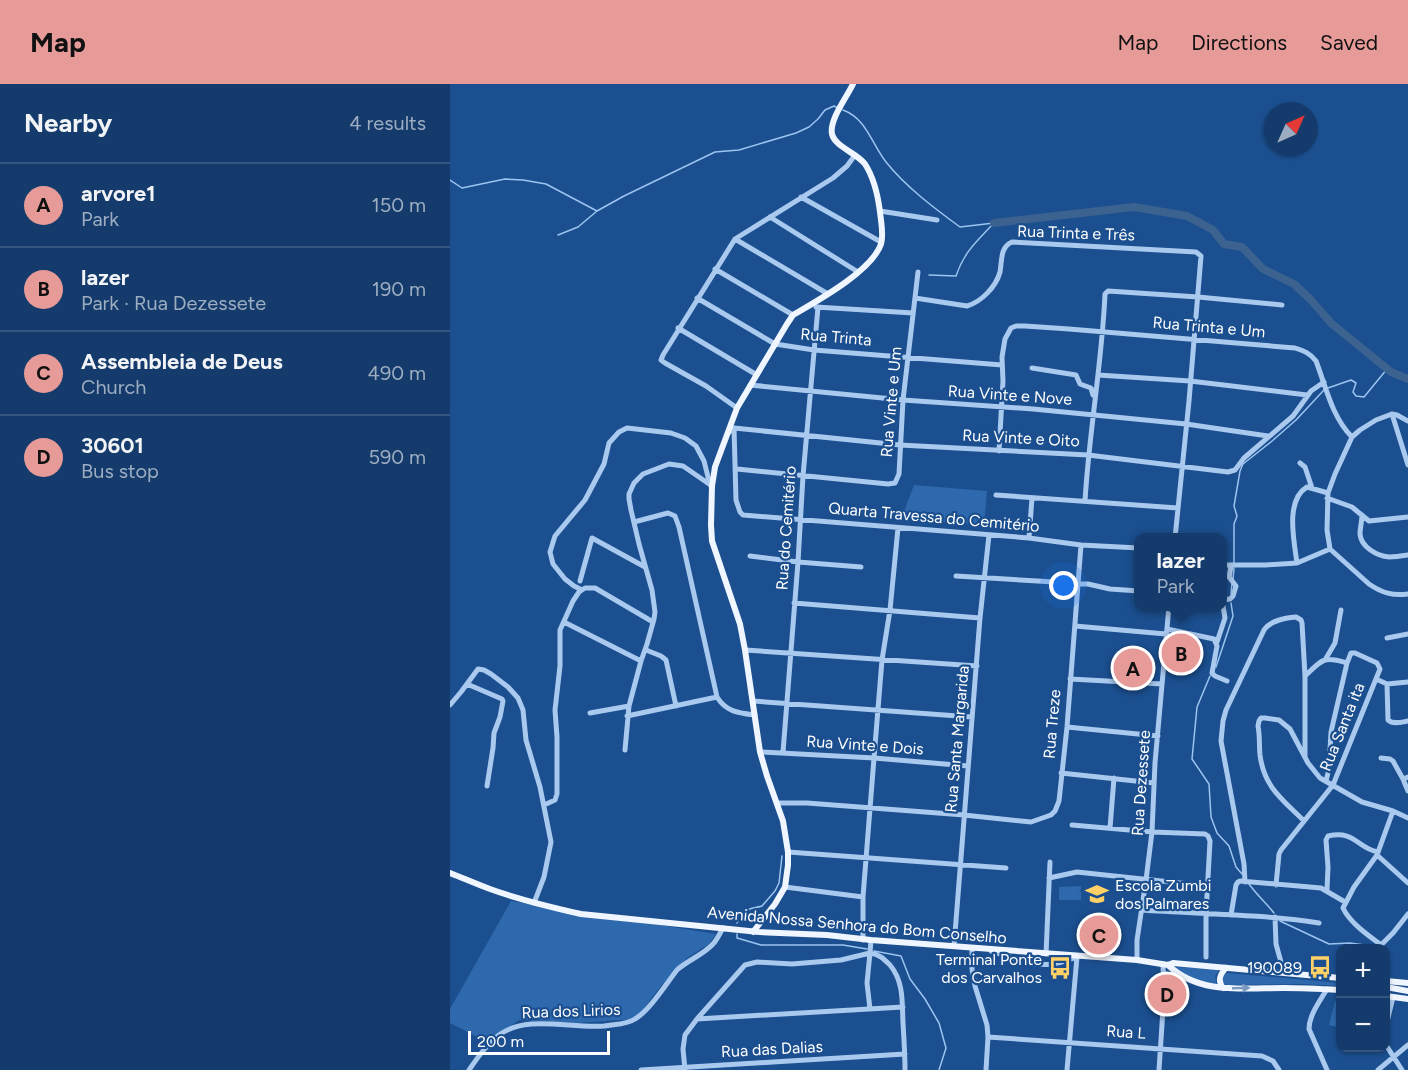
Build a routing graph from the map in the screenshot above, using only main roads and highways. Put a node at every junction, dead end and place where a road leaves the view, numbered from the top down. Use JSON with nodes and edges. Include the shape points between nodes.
{"nodes":[{"id":1,"x":853,"y":85,"type":"edge"},
{"id":2,"x":450,"y":873,"type":"edge"},
{"id":3,"x":753,"y":932,"type":"junction"},
{"id":4,"x":1166,"y":964,"type":"junction"},
{"id":5,"x":1227,"y":968,"type":"junction"},
{"id":6,"x":1336,"y":978,"type":"edge"},
{"id":7,"x":1390,"y":981,"type":"edge"},
{"id":8,"x":1408,"y":983,"type":"edge"},
{"id":9,"x":1223,"y":988,"type":"junction"},
{"id":10,"x":1336,"y":990,"type":"edge"},
{"id":11,"x":1390,"y":997,"type":"edge"},
{"id":12,"x":1408,"y":999,"type":"edge"}],
"edges":[{"from":1,"to":3,"type":"main road","via":[[832,129],[834,140],[864,163],[870,175],[878,197],[881,242],[876,254],[848,281],[793,315],[737,408],[711,486],[712,541],[736,612],[760,752],[783,821],[788,852],[785,887]]},
{"from":2,"to":3,"type":"main road","name":"Avenida Nossa Senhora do Bom Conselho","via":[[534,903],[581,914]]},
{"from":3,"to":4,"type":"main road","name":"Avenida Nossa Senhora do Bom Conselho"},
{"from":4,"to":5,"type":"main road","name":"Avenida Nossa Senhora do Bom Conselho"},
{"from":4,"to":9,"type":"main road","via":[[1197,982]]},
{"from":5,"to":6,"type":"main road","name":"Avenida Nossa Senhora do Bom Conselho"},
{"from":5,"to":9,"type":"main road","via":[[1220,976]]},
{"from":7,"to":8,"type":"main road"},
{"from":9,"to":10,"type":"main road","one_way":true},
{"from":11,"to":12,"type":"main road"}]}
